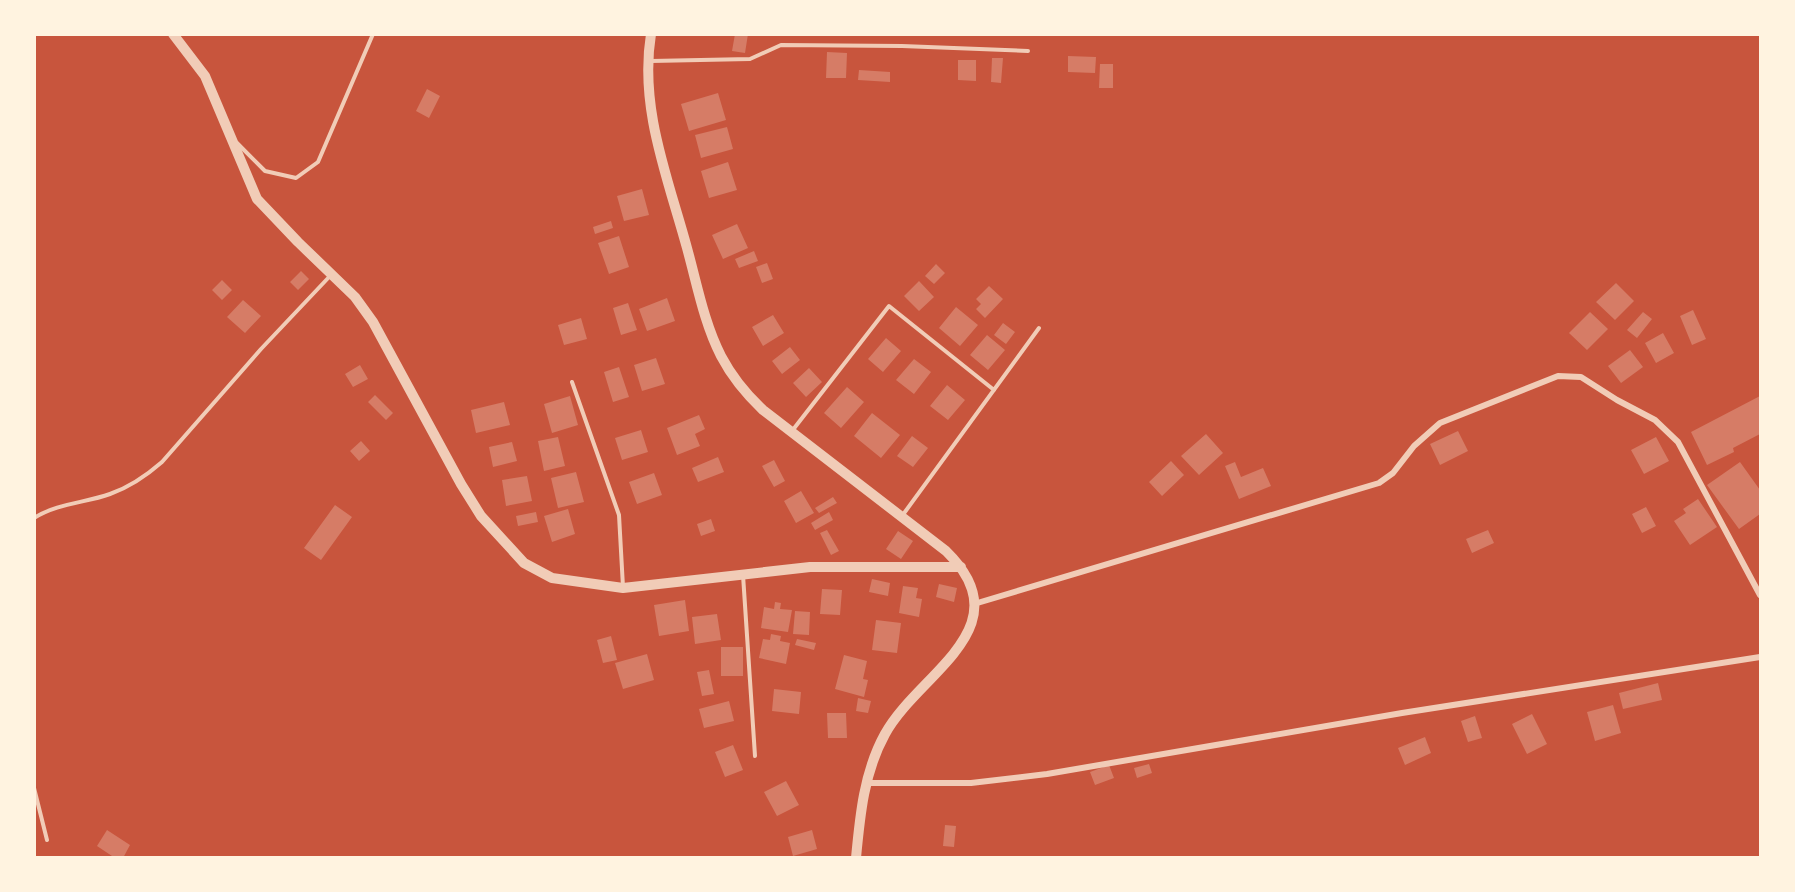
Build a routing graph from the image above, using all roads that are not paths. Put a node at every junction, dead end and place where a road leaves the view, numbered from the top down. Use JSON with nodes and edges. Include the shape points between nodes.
{"nodes":[{"id":1,"x":172,"y":34,"type":"edge"},
{"id":2,"x":373,"y":34,"type":"edge"},
{"id":3,"x":651,"y":34,"type":"edge"},
{"id":4,"x":1028,"y":51,"type":"dead end"},
{"id":5,"x":647,"y":61,"type":"junction"},
{"id":6,"x":230,"y":136,"type":"junction"},
{"id":7,"x":332,"y":273,"type":"junction"},
{"id":8,"x":1039,"y":328,"type":"dead end"},
{"id":9,"x":572,"y":382,"type":"dead end"},
{"id":10,"x":994,"y":390,"type":"junction"},
{"id":11,"x":790,"y":433,"type":"junction"},
{"id":12,"x":901,"y":517,"type":"junction"},
{"id":13,"x":34,"y":518,"type":"edge"},
{"id":14,"x":961,"y":567,"type":"junction"},
{"id":15,"x":743,"y":574,"type":"junction"},
{"id":16,"x":622,"y":588,"type":"junction"},
{"id":17,"x":1761,"y":595,"type":"edge"},
{"id":18,"x":974,"y":604,"type":"junction"},
{"id":19,"x":1761,"y":657,"type":"edge"},
{"id":20,"x":755,"y":756,"type":"dead end"},
{"id":21,"x":866,"y":783,"type":"junction"},
{"id":22,"x":34,"y":788,"type":"edge"},
{"id":23,"x":47,"y":840,"type":"dead end"},
{"id":24,"x":856,"y":858,"type":"edge"}],
"edges":[{"from":1,"to":6,"type":"street","via":[[205,76]]},
{"from":2,"to":6,"type":"lane","via":[[318,162],[296,178],[265,171]]},
{"from":3,"to":5,"type":"street"},
{"from":4,"to":5,"type":"lane","via":[[781,45],[750,59]]},
{"from":5,"to":11,"type":"street","via":[[659,150],[713,335],[745,392]]},
{"from":6,"to":7,"type":"street","via":[[257,199]]},
{"from":7,"to":13,"type":"lane","via":[[150,472],[116,492],[53,508]]},
{"from":7,"to":16,"type":"street","via":[[374,322],[480,516],[524,563],[552,578]]},
{"from":8,"to":10,"type":"lane"},
{"from":9,"to":16,"type":"lane","via":[[619,515]]},
{"from":10,"to":11,"type":"lane","via":[[889,306]]},
{"from":10,"to":12,"type":"lane"},
{"from":11,"to":12,"type":"street"},
{"from":12,"to":14,"type":"street","via":[[939,544]]},
{"from":14,"to":15,"type":"street","via":[[821,567]]},
{"from":14,"to":18,"type":"street"},
{"from":15,"to":16,"type":"street"},
{"from":15,"to":20,"type":"lane"},
{"from":17,"to":18,"type":"street","via":[[1678,442],[1655,420],[1581,377],[1565,375],[1440,423],[1379,483]]},
{"from":18,"to":21,"type":"street","via":[[967,636],[891,724]]},
{"from":19,"to":21,"type":"street","via":[[1047,774],[971,783]]},
{"from":21,"to":24,"type":"street"},
{"from":22,"to":23,"type":"lane"}]}
